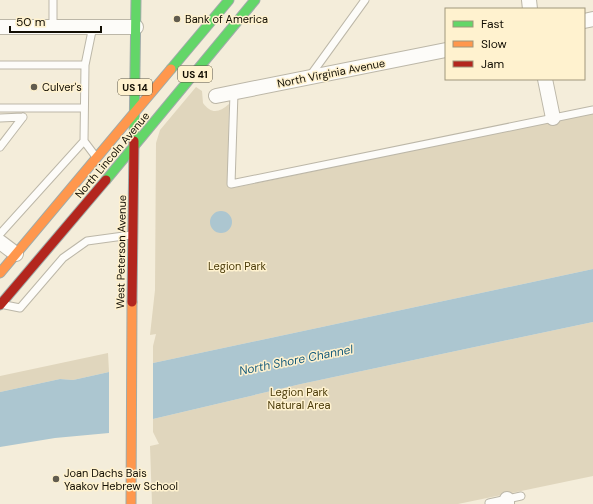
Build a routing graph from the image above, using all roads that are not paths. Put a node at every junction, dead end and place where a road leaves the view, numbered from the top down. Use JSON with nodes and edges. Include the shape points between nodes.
{"nodes":[{"id":1,"x":53,"y":0,"type":"edge"},
{"id":2,"x":136,"y":0,"type":"edge"},
{"id":3,"x":229,"y":0,"type":"edge"},
{"id":4,"x":255,"y":0,"type":"edge"},
{"id":5,"x":366,"y":0,"type":"edge"},
{"id":6,"x":93,"y":26,"type":"junction"},
{"id":7,"x":0,"y":27,"type":"edge"},
{"id":8,"x":53,"y":27,"type":"junction"},
{"id":9,"x":136,"y":27,"type":"junction"},
{"id":10,"x":445,"y":50,"type":"edge"},
{"id":11,"x":0,"y":65,"type":"edge"},
{"id":12,"x":85,"y":65,"type":"junction"},
{"id":13,"x":308,"y":78,"type":"junction"},
{"id":14,"x":545,"y":80,"type":"edge"},
{"id":15,"x":234,"y":93,"type":"junction"},
{"id":16,"x":216,"y":96,"type":"dead end"},
{"id":17,"x":0,"y":108,"type":"edge"},
{"id":18,"x":84,"y":108,"type":"junction"},
{"id":19,"x":593,"y":110,"type":"edge"},
{"id":20,"x":135,"y":112,"type":"junction"},
{"id":21,"x":0,"y":118,"type":"edge"},
{"id":22,"x":553,"y":118,"type":"junction"},
{"id":23,"x":84,"y":141,"type":"junction"},
{"id":24,"x":0,"y":146,"type":"edge"},
{"id":25,"x":134,"y":148,"type":"junction"},
{"id":26,"x":97,"y":158,"type":"junction"},
{"id":27,"x":0,"y":234,"type":"edge"},
{"id":28,"x":134,"y":234,"type":"junction"},
{"id":29,"x":0,"y":242,"type":"edge"},
{"id":30,"x":16,"y":254,"type":"junction"},
{"id":31,"x":0,"y":273,"type":"edge"},
{"id":32,"x":0,"y":304,"type":"edge"},
{"id":33,"x":521,"y":496,"type":"dead end"},
{"id":34,"x":507,"y":502,"type":"edge"},
{"id":35,"x":489,"y":503,"type":"dead end"},
{"id":36,"x":131,"y":504,"type":"edge"}],
"edges":[{"from":1,"to":8,"type":"lane"},
{"from":2,"to":9,"type":"main road","name":"West Peterson Avenue","number":"US 14"},
{"from":3,"to":20,"type":"main road","name":"North Lincoln Avenue","number":"US 41"},
{"from":4,"to":25,"type":"main road","name":"North Lincoln Avenue","number":"US 41"},
{"from":5,"to":13,"type":"lane"},
{"from":6,"to":8,"type":"street"},
{"from":6,"to":9,"type":"street"},
{"from":6,"to":12,"type":"lane"},
{"from":7,"to":8,"type":"street"},
{"from":9,"to":20,"type":"main road","name":"West Peterson Avenue","number":"US 14"},
{"from":10,"to":13,"type":"street","name":"North Virginia Avenue"},
{"from":11,"to":12,"type":"lane"},
{"from":12,"to":18,"type":"lane"},
{"from":13,"to":15,"type":"street","name":"North Virginia Avenue"},
{"from":14,"to":22,"type":"street"},
{"from":15,"to":16,"type":"street","name":"North Virginia Avenue"},
{"from":15,"to":22,"type":"lane","via":[[231,184]]},
{"from":17,"to":18,"type":"lane"},
{"from":18,"to":23,"type":"lane"},
{"from":19,"to":22,"type":"lane"},
{"from":20,"to":25,"type":"main road","name":"West Peterson Avenue","number":"US 14"},
{"from":20,"to":26,"type":"main road","name":"North Lincoln Avenue","number":"US 41"},
{"from":21,"to":24,"type":"lane","via":[[22,117]]},
{"from":23,"to":26,"type":"lane"},
{"from":23,"to":27,"type":"lane"},
{"from":25,"to":28,"type":"main road","name":"West Peterson Avenue","number":"US 14"},
{"from":25,"to":32,"type":"main road","name":"North Lincoln Avenue","number":"US 41"},
{"from":26,"to":30,"type":"main road","name":"North Lincoln Avenue","number":"US 41"},
{"from":28,"to":32,"type":"lane","via":[[87,242],[63,258],[20,308]]},
{"from":28,"to":36,"type":"main road","name":"West Peterson Avenue","number":"US 14"},
{"from":29,"to":30,"type":"street"},
{"from":30,"to":31,"type":"main road","name":"North Lincoln Avenue","number":"US 41"},
{"from":33,"to":34,"type":"lane"},
{"from":34,"to":35,"type":"lane"}]}
